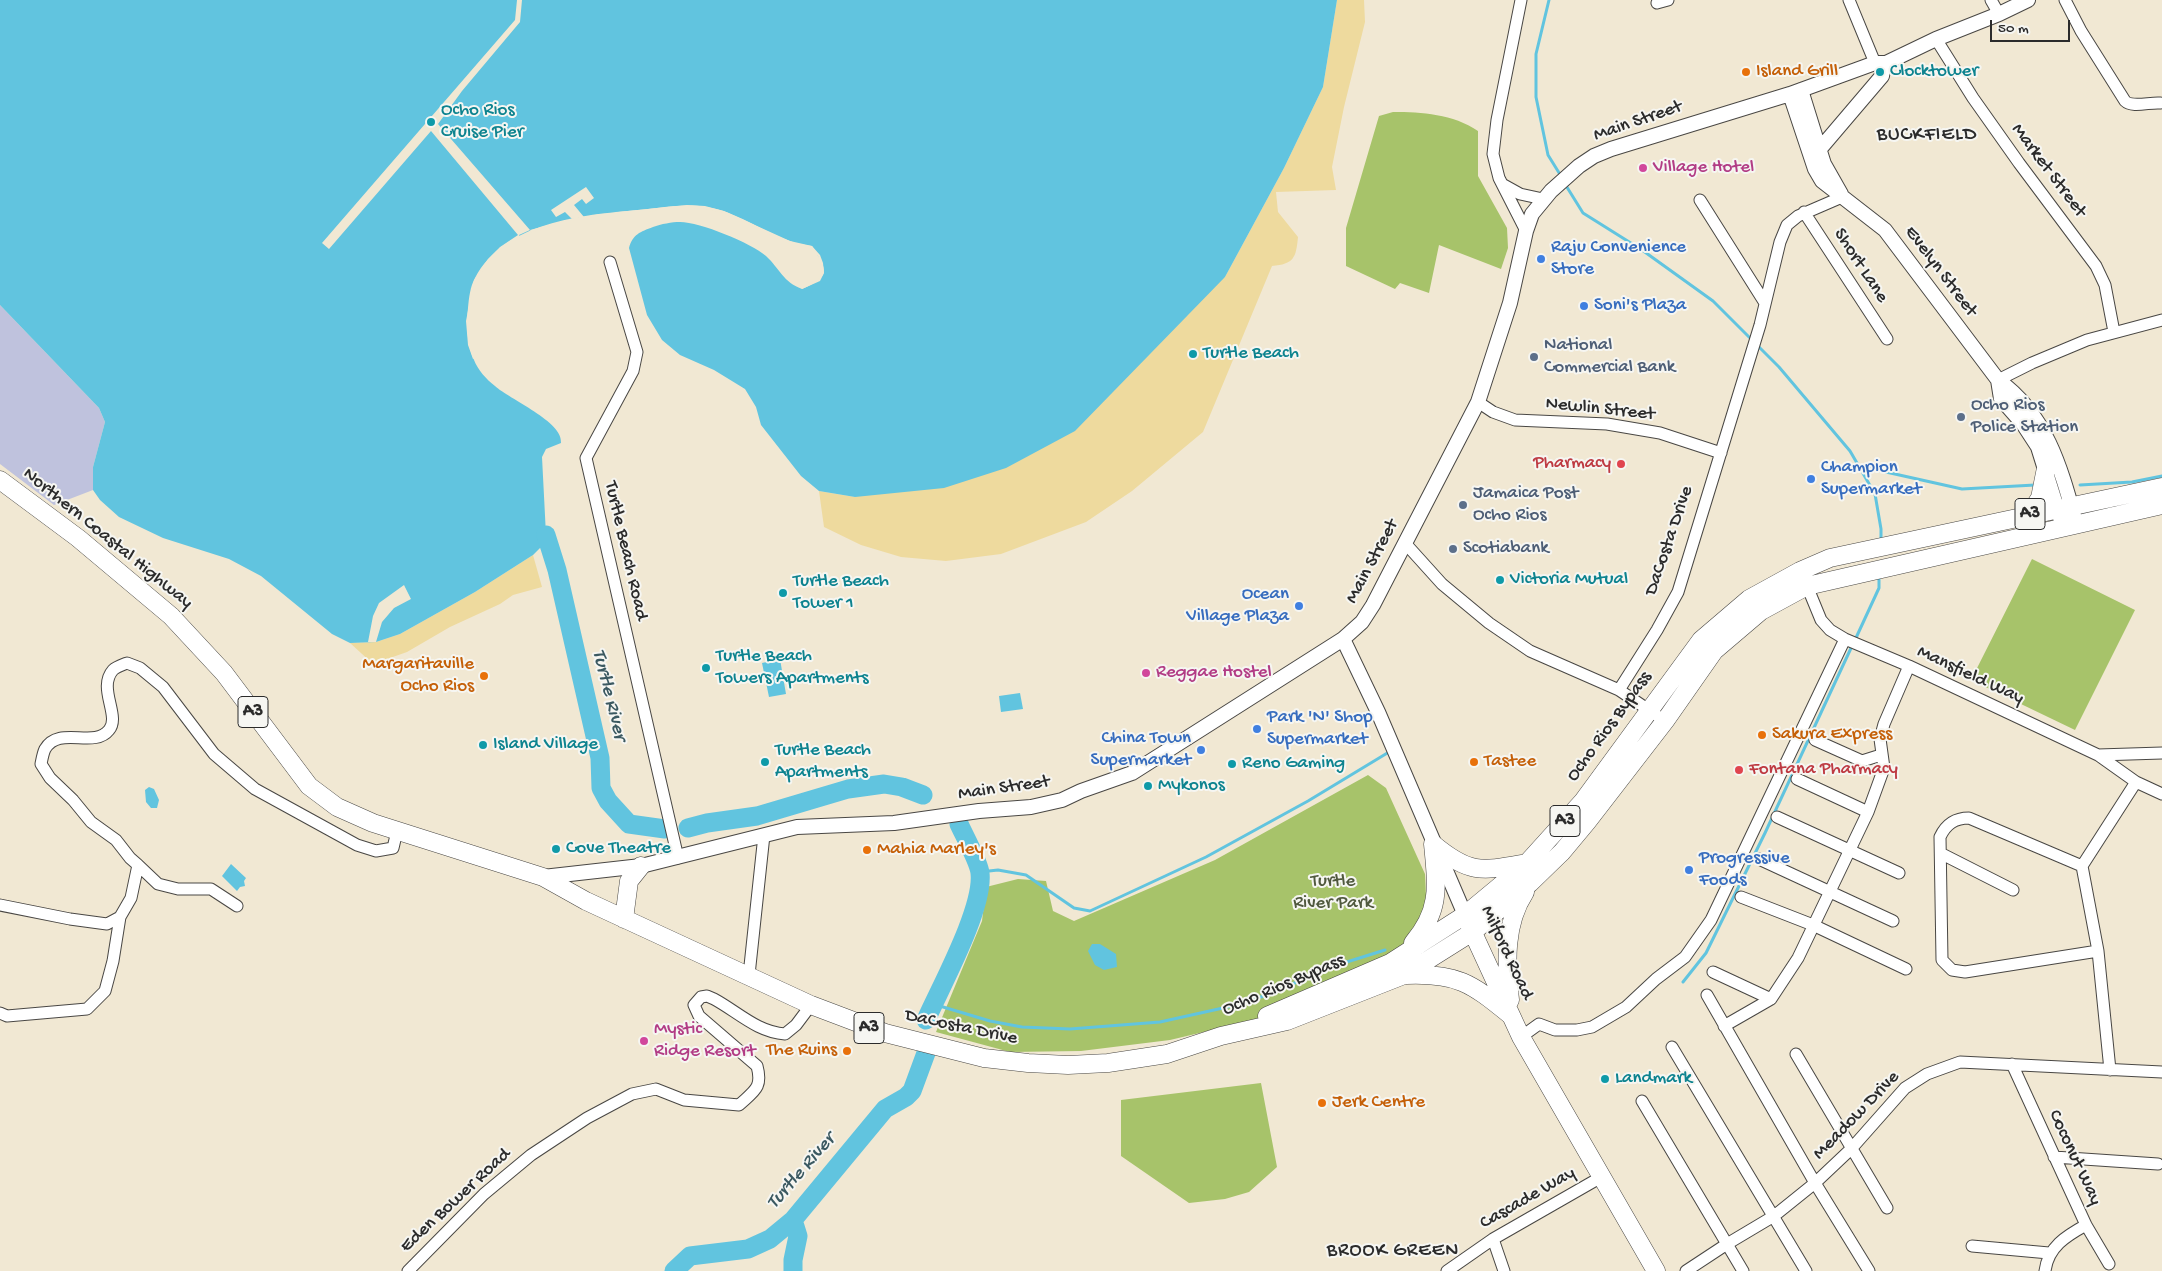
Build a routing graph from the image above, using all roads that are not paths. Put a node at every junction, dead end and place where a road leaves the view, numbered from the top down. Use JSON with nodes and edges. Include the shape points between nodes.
{"nodes":[{"id":1,"x":1521,"y":0,"type":"edge"},
{"id":2,"x":1848,"y":0,"type":"edge"},
{"id":3,"x":1991,"y":0,"type":"edge"},
{"id":4,"x":2028,"y":0,"type":"edge"},
{"id":5,"x":2065,"y":0,"type":"edge"},
{"id":6,"x":1999,"y":14,"type":"junction"},
{"id":7,"x":1936,"y":38,"type":"junction"},
{"id":8,"x":1879,"y":63,"type":"junction"},
{"id":9,"x":1795,"y":92,"type":"junction"},
{"id":10,"x":2160,"y":103,"type":"dead end"},
{"id":11,"x":1819,"y":150,"type":"junction"},
{"id":12,"x":1502,"y":184,"type":"junction"},
{"id":13,"x":1547,"y":195,"type":"junction"},
{"id":14,"x":1842,"y":197,"type":"junction"},
{"id":15,"x":1700,"y":200,"type":"dead end"},
{"id":16,"x":1804,"y":212,"type":"junction"},
{"id":17,"x":1526,"y":231,"type":"junction"},
{"id":18,"x":610,"y":262,"type":"dead end"},
{"id":19,"x":1765,"y":303,"type":"junction"},
{"id":20,"x":2162,"y":320,"type":"edge"},
{"id":21,"x":2114,"y":332,"type":"junction"},
{"id":22,"x":1887,"y":338,"type":"dead end"},
{"id":23,"x":1998,"y":380,"type":"junction"},
{"id":24,"x":1478,"y":402,"type":"junction"},
{"id":25,"x":1721,"y":453,"type":"junction"},
{"id":26,"x":2046,"y":468,"type":"junction"},
{"id":27,"x":0,"y":480,"type":"edge"},
{"id":28,"x":2162,"y":487,"type":"edge"},
{"id":29,"x":2162,"y":505,"type":"edge"},
{"id":30,"x":2064,"y":507,"type":"junction"},
{"id":31,"x":2029,"y":514,"type":"junction"},
{"id":32,"x":2069,"y":525,"type":"junction"},
{"id":33,"x":1404,"y":543,"type":"junction"},
{"id":34,"x":1807,"y":586,"type":"junction"},
{"id":35,"x":1343,"y":640,"type":"junction"},
{"id":36,"x":1849,"y":640,"type":"junction"},
{"id":37,"x":1909,"y":666,"type":"junction"},
{"id":38,"x":1619,"y":690,"type":"junction"},
{"id":39,"x":1650,"y":710,"type":"junction"},
{"id":40,"x":1665,"y":721,"type":"junction"},
{"id":41,"x":1815,"y":740,"type":"dead end"},
{"id":42,"x":2162,"y":753,"type":"edge"},
{"id":43,"x":1882,"y":755,"type":"junction"},
{"id":44,"x":2098,"y":755,"type":"junction"},
{"id":45,"x":1797,"y":779,"type":"dead end"},
{"id":46,"x":2136,"y":782,"type":"junction"},
{"id":47,"x":2162,"y":794,"type":"edge"},
{"id":48,"x":1868,"y":812,"type":"junction"},
{"id":49,"x":1777,"y":817,"type":"dead end"},
{"id":50,"x":397,"y":831,"type":"junction"},
{"id":51,"x":764,"y":835,"type":"junction"},
{"id":52,"x":1433,"y":844,"type":"junction"},
{"id":53,"x":1849,"y":851,"type":"junction"},
{"id":54,"x":1942,"y":854,"type":"junction"},
{"id":55,"x":678,"y":858,"type":"junction"},
{"id":56,"x":1759,"y":858,"type":"dead end"},
{"id":57,"x":1527,"y":863,"type":"junction"},
{"id":58,"x":138,"y":865,"type":"junction"},
{"id":59,"x":641,"y":866,"type":"junction"},
{"id":60,"x":2082,"y":866,"type":"junction"},
{"id":61,"x":1899,"y":873,"type":"dead end"},
{"id":62,"x":543,"y":877,"type":"junction"},
{"id":63,"x":1530,"y":883,"type":"junction"},
{"id":64,"x":2013,"y":890,"type":"dead end"},
{"id":65,"x":1830,"y":891,"type":"junction"},
{"id":66,"x":1741,"y":897,"type":"dead end"},
{"id":67,"x":0,"y":905,"type":"edge"},
{"id":68,"x":237,"y":906,"type":"dead end"},
{"id":69,"x":1465,"y":915,"type":"junction"},
{"id":70,"x":120,"y":917,"type":"junction"},
{"id":71,"x":624,"y":919,"type":"junction"},
{"id":72,"x":1893,"y":921,"type":"dead end"},
{"id":73,"x":1813,"y":925,"type":"junction"},
{"id":74,"x":1474,"y":932,"type":"junction"},
{"id":75,"x":2098,"y":951,"type":"junction"},
{"id":76,"x":1390,"y":963,"type":"junction"},
{"id":77,"x":1906,"y":969,"type":"dead end"},
{"id":78,"x":1714,"y":972,"type":"dead end"},
{"id":79,"x":749,"y":975,"type":"junction"},
{"id":80,"x":1404,"y":975,"type":"junction"},
{"id":81,"x":1707,"y":995,"type":"dead end"},
{"id":82,"x":1771,"y":999,"type":"junction"},
{"id":83,"x":811,"y":1006,"type":"junction"},
{"id":84,"x":0,"y":1013,"type":"edge"},
{"id":85,"x":1511,"y":1016,"type":"junction"},
{"id":86,"x":1724,"y":1026,"type":"junction"},
{"id":87,"x":1221,"y":1036,"type":"junction"},
{"id":88,"x":1521,"y":1037,"type":"junction"},
{"id":89,"x":1672,"y":1047,"type":"dead end"},
{"id":90,"x":1796,"y":1054,"type":"dead end"},
{"id":91,"x":2012,"y":1064,"type":"junction"},
{"id":92,"x":2110,"y":1070,"type":"junction"},
{"id":93,"x":2162,"y":1072,"type":"edge"},
{"id":94,"x":1642,"y":1101,"type":"dead end"},
{"id":95,"x":1851,"y":1149,"type":"junction"},
{"id":96,"x":2054,"y":1158,"type":"junction"},
{"id":97,"x":2158,"y":1164,"type":"dead end"},
{"id":98,"x":1603,"y":1176,"type":"junction"},
{"id":99,"x":1815,"y":1183,"type":"junction"},
{"id":100,"x":1886,"y":1208,"type":"dead end"},
{"id":101,"x":1774,"y":1216,"type":"junction"},
{"id":102,"x":2086,"y":1225,"type":"junction"},
{"id":103,"x":1493,"y":1239,"type":"junction"},
{"id":104,"x":1726,"y":1244,"type":"junction"},
{"id":105,"x":1972,"y":1246,"type":"dead end"},
{"id":106,"x":2049,"y":1253,"type":"junction"},
{"id":107,"x":2109,"y":1264,"type":"dead end"},
{"id":108,"x":408,"y":1271,"type":"edge"},
{"id":109,"x":1447,"y":1271,"type":"edge"},
{"id":110,"x":1504,"y":1271,"type":"edge"},
{"id":111,"x":1656,"y":1271,"type":"edge"},
{"id":112,"x":1686,"y":1271,"type":"edge"},
{"id":113,"x":1743,"y":1271,"type":"edge"},
{"id":114,"x":1806,"y":1271,"type":"edge"},
{"id":115,"x":1869,"y":1271,"type":"edge"},
{"id":116,"x":2046,"y":1271,"type":"edge"}],
"edges":[{"from":1,"to":12,"type":"street","via":[[1494,141],[1495,165]]},
{"from":2,"to":8,"type":"street"},
{"from":3,"to":6,"type":"street"},
{"from":4,"to":6,"type":"street","name":"Main Street"},
{"from":5,"to":10,"type":"street","via":[[2124,101],[2130,104]]},
{"from":6,"to":7,"type":"street","name":"Main Street"},
{"from":7,"to":8,"type":"street","name":"Main Street"},
{"from":7,"to":21,"type":"street","name":"Market Street","via":[[2013,155],[2096,266],[2104,285]]},
{"from":8,"to":9,"type":"street","name":"Main Street"},
{"from":8,"to":11,"type":"street","via":[[1882,76]]},
{"from":9,"to":11,"type":"street","name":"Evelyn Street"},
{"from":9,"to":13,"type":"street","name":"Main Street","via":[[1611,148],[1579,166]]},
{"from":9,"to":14,"type":"street","name":"Evelyn Street","via":[[1815,170],[1822,181]]},
{"from":11,"to":14,"type":"street","name":"Evelyn Street"},
{"from":12,"to":13,"type":"street","via":[[1520,194]]},
{"from":12,"to":17,"type":"street"},
{"from":13,"to":17,"type":"street","name":"Main Street","via":[[1532,214]]},
{"from":14,"to":16,"type":"street"},
{"from":14,"to":23,"type":"street","name":"Evelyn Street","via":[[1885,230]]},
{"from":15,"to":19,"type":"street"},
{"from":16,"to":19,"type":"street","via":[[1787,225]]},
{"from":16,"to":22,"type":"street","name":"Short Lane"},
{"from":17,"to":24,"type":"street","name":"Main Street","via":[[1510,303]]},
{"from":18,"to":55,"type":"street","name":"Turtle Beach Road","via":[[637,352],[636,361],[634,371],[586,458]]},
{"from":19,"to":25,"type":"street"},
{"from":20,"to":21,"type":"street"},
{"from":21,"to":23,"type":"street","via":[[2059,351]]},
{"from":23,"to":26,"type":"street","name":"Evelyn Street","via":[[2001,399],[2038,447]]},
{"from":23,"to":30,"type":"street","name":"Evelyn Street","via":[[2013,391],[2050,442]]},
{"from":24,"to":25,"type":"street","name":"Newlin Street","via":[[1515,420],[1607,424],[1660,434]]},
{"from":24,"to":33,"type":"street","name":"Main Street"},
{"from":25,"to":38,"type":"street","name":"DaCosta Drive","via":[[1678,592]]},
{"from":26,"to":30,"type":"street","name":"Evelyn Street"},
{"from":26,"to":31,"type":"main road","via":[[2040,498]]},
{"from":27,"to":50,"type":"main road","name":"Northern Coastal Highway","number":"A3","via":[[78,538],[171,616],[224,673],[309,786],[337,807]]},
{"from":28,"to":30,"type":"main road","name":"Ocho Rios Bypass","number":"A3"},
{"from":29,"to":32,"type":"main road","name":"Ocho Rios Bypass","number":"A3"},
{"from":30,"to":31,"type":"main road","name":"Ocho Rios Bypass","number":"A3"},
{"from":30,"to":32,"type":"street","name":"Evelyn Street"},
{"from":31,"to":39,"type":"main road","name":"Ocho Rios Bypass","number":"A3","via":[[1830,558],[1800,571],[1749,599],[1701,640]]},
{"from":32,"to":34,"type":"main road","name":"Ocho Rios Bypass","number":"A3"},
{"from":33,"to":35,"type":"street","name":"Main Street","via":[[1373,605],[1362,622]]},
{"from":33,"to":38,"type":"street","via":[[1442,584],[1489,623],[1530,651]]},
{"from":34,"to":36,"type":"street","name":"Mansfield Way","via":[[1821,620],[1830,630]]},
{"from":34,"to":40,"type":"main road","name":"Ocho Rios Bypass","number":"A3","via":[[1761,611],[1714,651]]},
{"from":35,"to":51,"type":"street","name":"Main Street","via":[[1132,772],[1062,800],[1031,807],[902,822],[797,827]]},
{"from":35,"to":52,"type":"street","name":"Milford Road","via":[[1378,712]]},
{"from":36,"to":37,"type":"street","name":"Mansfield Way"},
{"from":36,"to":88,"type":"street","via":[[1711,920],[1685,957],[1626,1007],[1592,1027],[1556,1030],[1538,1024]]},
{"from":37,"to":43,"type":"street","via":[[1884,724],[1880,739]]},
{"from":37,"to":44,"type":"street","name":"Mansfield Way"},
{"from":38,"to":39,"type":"street"},
{"from":39,"to":40,"type":"street"},
{"from":39,"to":57,"type":"main road","name":"Ocho Rios Bypass","number":"A3","via":[[1582,801]]},
{"from":40,"to":63,"type":"main road","name":"Ocho Rios Bypass","number":"A3","via":[[1587,822]]},
{"from":41,"to":43,"type":"street","via":[[1862,761]]},
{"from":42,"to":44,"type":"street"},
{"from":43,"to":48,"type":"street","via":[[1884,768]]},
{"from":44,"to":46,"type":"street","name":"Mansfield Way"},
{"from":45,"to":48,"type":"street"},
{"from":46,"to":47,"type":"street","name":"Mansfield Way"},
{"from":46,"to":60,"type":"street"},
{"from":48,"to":53,"type":"street"},
{"from":49,"to":53,"type":"street"},
{"from":50,"to":58,"type":"street","via":[[393,848],[376,851],[357,845],[255,789],[214,754],[163,687],[140,668],[127,663],[113,669],[108,680],[112,728],[105,736],[59,738],[46,748],[41,764],[91,822],[116,840]]},
{"from":50,"to":62,"type":"main road","name":"Northern Coastal Highway","number":"A3"},
{"from":51,"to":55,"type":"street","name":"Main Street"},
{"from":51,"to":79,"type":"street"},
{"from":52,"to":57,"type":"main road","via":[[1451,860],[1467,866],[1488,870]]},
{"from":52,"to":69,"type":"street","name":"Milford Road"},
{"from":52,"to":76,"type":"main road","via":[[1434,909],[1426,928]]},
{"from":53,"to":61,"type":"street"},
{"from":53,"to":65,"type":"street"},
{"from":54,"to":60,"type":"street","via":[[1940,836],[1943,830],[1954,820],[1968,818]]},
{"from":54,"to":64,"type":"street"},
{"from":54,"to":75,"type":"street","via":[[1942,960],[1952,970],[1965,972]]},
{"from":55,"to":59,"type":"street","name":"Main Street"},
{"from":56,"to":65,"type":"street"},
{"from":57,"to":69,"type":"main road","name":"Ocho Rios Bypass","number":"A3"},
{"from":58,"to":68,"type":"street","via":[[158,884],[178,889],[211,889]]},
{"from":58,"to":70,"type":"street","via":[[131,898]]},
{"from":59,"to":62,"type":"street","name":"Main Street"},
{"from":59,"to":71,"type":"main road","via":[[629,881]]},
{"from":60,"to":75,"type":"street"},
{"from":62,"to":71,"type":"main road","name":"DaCosta Drive","number":"A3"},
{"from":63,"to":74,"type":"main road","name":"Ocho Rios Bypass","number":"A3"},
{"from":63,"to":85,"type":"main road","via":[[1517,903],[1507,945]]},
{"from":65,"to":72,"type":"street"},
{"from":65,"to":73,"type":"street"},
{"from":66,"to":73,"type":"street"},
{"from":67,"to":70,"type":"street","via":[[107,924]]},
{"from":69,"to":74,"type":"main road","name":"Milford Road"},
{"from":69,"to":76,"type":"main road","name":"Ocho Rios Bypass","number":"A3"},
{"from":70,"to":84,"type":"street","via":[[105,991],[87,1009],[7,1016]]},
{"from":71,"to":79,"type":"main road","name":"DaCosta Drive","number":"A3"},
{"from":73,"to":77,"type":"street"},
{"from":73,"to":82,"type":"street","via":[[1798,958]]},
{"from":74,"to":80,"type":"main road","name":"Ocho Rios Bypass","number":"A3"},
{"from":74,"to":85,"type":"main road","name":"Milford Road"},
{"from":75,"to":92,"type":"street"},
{"from":76,"to":87,"type":"main road","name":"Ocho Rios Bypass","number":"A3"},
{"from":78,"to":82,"type":"street"},
{"from":79,"to":83,"type":"main road","name":"DaCosta Drive","number":"A3"},
{"from":80,"to":85,"type":"main road","via":[[1429,974],[1457,979],[1479,989]]},
{"from":80,"to":87,"type":"main road","name":"Ocho Rios Bypass","number":"A3","via":[[1286,1021]]},
{"from":81,"to":86,"type":"street"},
{"from":82,"to":86,"type":"street"},
{"from":83,"to":87,"type":"main road","name":"DaCosta Drive","number":"A3","via":[[885,1033],[936,1047],[984,1058],[1028,1063],[1108,1063],[1167,1054]]},
{"from":83,"to":108,"type":"street","name":"Eden Bower Road","via":[[792,1029],[779,1034],[756,1026],[714,999],[701,997],[694,1006],[699,1016],[757,1066],[760,1077],[754,1091],[739,1105],[684,1100],[656,1089],[632,1094],[587,1118],[531,1155],[484,1194]]},
{"from":85,"to":88,"type":"main road","name":"Milford Road"},
{"from":86,"to":99,"type":"street"},
{"from":88,"to":98,"type":"main road","name":"Milford Road"},
{"from":89,"to":101,"type":"street"},
{"from":90,"to":95,"type":"street"},
{"from":91,"to":92,"type":"street","name":"Meadow Drive"},
{"from":91,"to":95,"type":"street","name":"Meadow Drive","via":[[1960,1062],[1927,1074],[1904,1088]]},
{"from":91,"to":96,"type":"street","name":"Coconut Way"},
{"from":92,"to":93,"type":"street","name":"Meadow Drive"},
{"from":94,"to":104,"type":"street"},
{"from":95,"to":99,"type":"street","name":"Meadow Drive"},
{"from":95,"to":100,"type":"street"},
{"from":96,"to":97,"type":"street"},
{"from":96,"to":102,"type":"street","name":"Coconut Way"},
{"from":98,"to":103,"type":"street","name":"Cascade Way"},
{"from":98,"to":111,"type":"main road","name":"Milford Road"},
{"from":99,"to":101,"type":"street","name":"Meadow Drive"},
{"from":99,"to":115,"type":"street"},
{"from":101,"to":104,"type":"street","name":"Meadow Drive"},
{"from":101,"to":114,"type":"street"},
{"from":102,"to":106,"type":"street","via":[[2067,1236]]},
{"from":102,"to":107,"type":"street","name":"Coconut Way"},
{"from":103,"to":109,"type":"street","name":"Cascade Way"},
{"from":103,"to":110,"type":"street"},
{"from":104,"to":112,"type":"street","name":"Meadow Drive"},
{"from":104,"to":113,"type":"street"},
{"from":105,"to":106,"type":"street"},
{"from":106,"to":116,"type":"street"}]}
